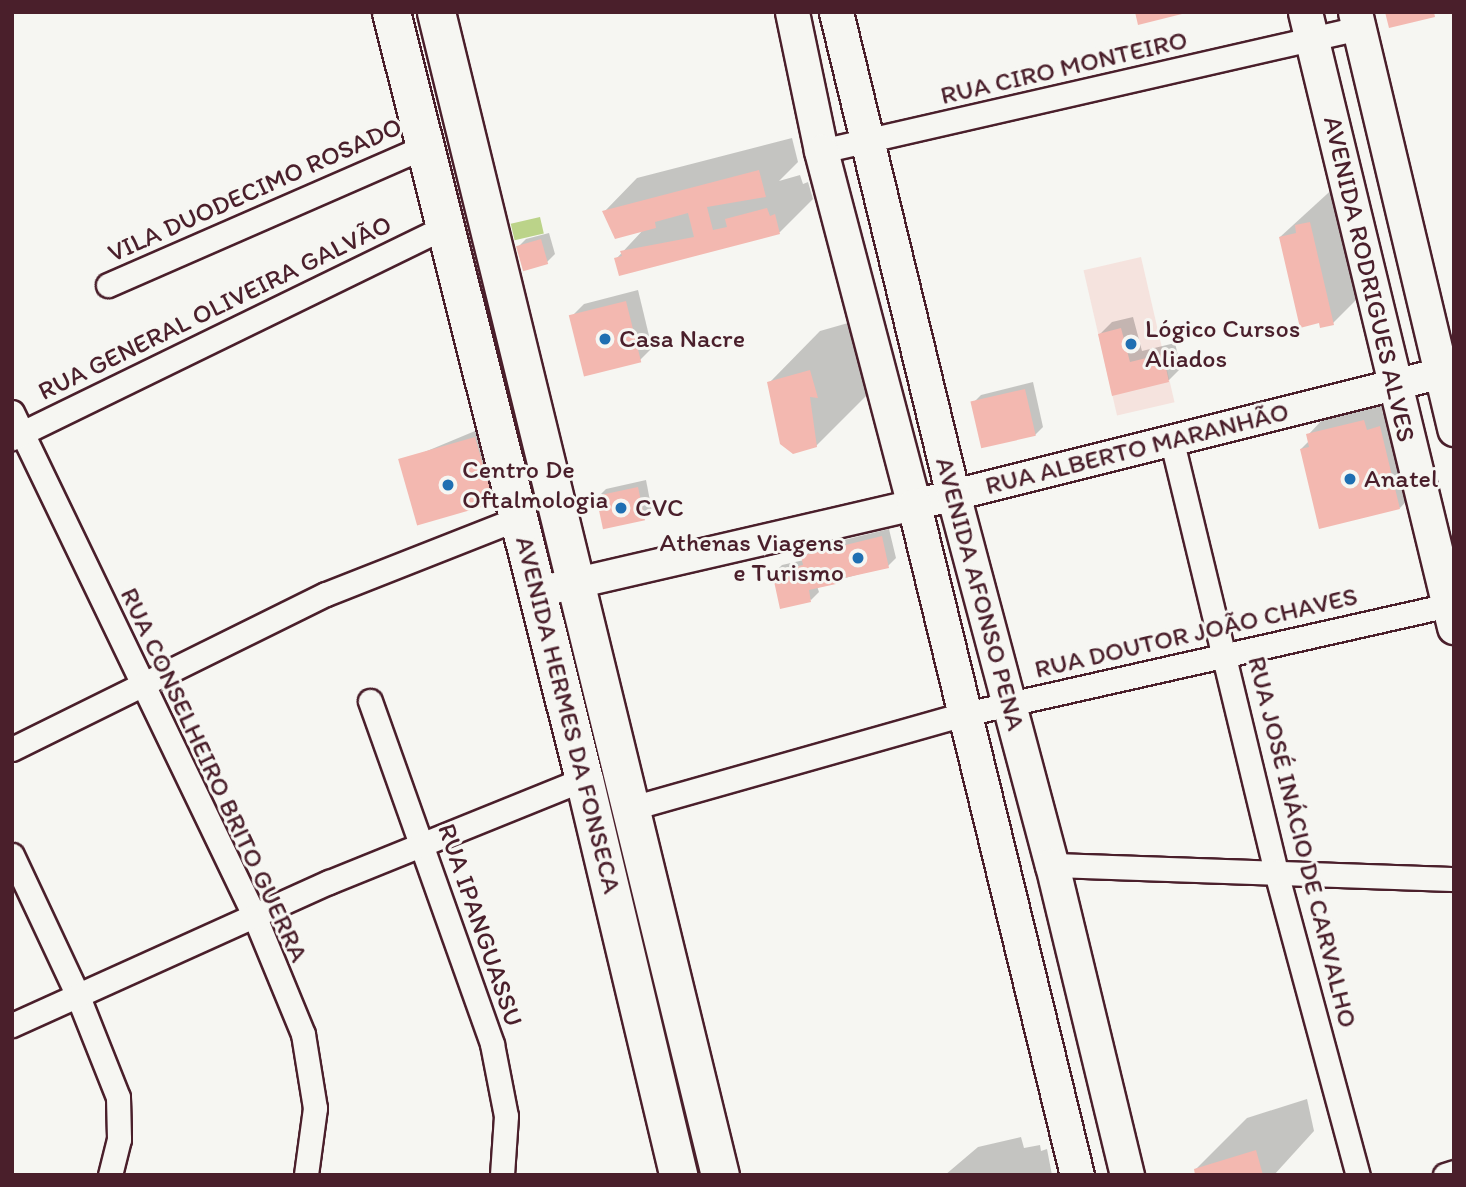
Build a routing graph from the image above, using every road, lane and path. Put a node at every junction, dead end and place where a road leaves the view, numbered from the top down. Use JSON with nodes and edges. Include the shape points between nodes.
{"nodes":[{"id":1,"x":391,"y":12,"type":"edge"},
{"id":2,"x":436,"y":12,"type":"edge"},
{"id":3,"x":792,"y":12,"type":"edge"},
{"id":4,"x":836,"y":12,"type":"edge"},
{"id":5,"x":1357,"y":20,"type":"edge"},
{"id":6,"x":1308,"y":26,"type":"edge"},
{"id":7,"x":870,"y":141,"type":"junction"},
{"id":8,"x":424,"y":147,"type":"junction"},
{"id":9,"x":821,"y":151,"type":"junction"},
{"id":10,"x":442,"y":228,"type":"junction"},
{"id":11,"x":108,"y":285,"type":"dead end"},
{"id":12,"x":1447,"y":372,"type":"edge"},
{"id":13,"x":1393,"y":385,"type":"junction"},
{"id":14,"x":12,"y":412,"type":"edge"},
{"id":15,"x":1454,"y":429,"type":"edge"},
{"id":16,"x":17,"y":435,"type":"edge"},
{"id":17,"x":1172,"y":442,"type":"junction"},
{"id":18,"x":953,"y":494,"type":"junction"},
{"id":19,"x":1454,"y":504,"type":"edge"},
{"id":20,"x":914,"y":505,"type":"junction"},
{"id":21,"x":519,"y":517,"type":"junction"},
{"id":22,"x":1429,"y":527,"type":"junction"},
{"id":23,"x":534,"y":583,"type":"junction"},
{"id":24,"x":575,"y":584,"type":"junction"},
{"id":25,"x":1452,"y":617,"type":"edge"},
{"id":26,"x":1226,"y":652,"type":"junction"},
{"id":27,"x":141,"y":682,"type":"junction"},
{"id":28,"x":370,"y":701,"type":"dead end"},
{"id":29,"x":1009,"y":704,"type":"junction"},
{"id":30,"x":965,"y":714,"type":"junction"},
{"id":31,"x":12,"y":749,"type":"edge"},
{"id":32,"x":584,"y":779,"type":"junction"},
{"id":33,"x":632,"y":807,"type":"junction"},
{"id":34,"x":421,"y":843,"type":"junction"},
{"id":35,"x":12,"y":855,"type":"edge"},
{"id":36,"x":1052,"y":865,"type":"junction"},
{"id":37,"x":1276,"y":872,"type":"junction"},
{"id":38,"x":1454,"y":879,"type":"edge"},
{"id":39,"x":254,"y":915,"type":"junction"},
{"id":40,"x":77,"y":994,"type":"junction"},
{"id":41,"x":12,"y":1025,"type":"edge"},
{"id":42,"x":1454,"y":1172,"type":"edge"},
{"id":43,"x":110,"y":1175,"type":"edge"},
{"id":44,"x":306,"y":1175,"type":"edge"},
{"id":45,"x":502,"y":1175,"type":"edge"},
{"id":46,"x":678,"y":1175,"type":"edge"},
{"id":47,"x":720,"y":1175,"type":"edge"},
{"id":48,"x":1077,"y":1175,"type":"edge"},
{"id":49,"x":1127,"y":1175,"type":"edge"},
{"id":50,"x":1358,"y":1175,"type":"edge"},
{"id":51,"x":1445,"y":1175,"type":"edge"}],
"edges":[{"from":1,"to":8,"type":"main road","name":"AVENIDA HERMES DA FONSECA"},
{"from":2,"to":24,"type":"main road","name":"AVENIDA HERMES DA FONSECA"},
{"from":3,"to":9,"type":"main road","name":"AVENIDA AFONSO PENA"},
{"from":4,"to":7,"type":"main road","name":"AVENIDA AFONSO PENA"},
{"from":5,"to":6,"type":"street","name":"RUA CIRO MONTEIRO"},
{"from":5,"to":12,"type":"main road","name":"AVENIDA RODRIGUES ALVES"},
{"from":6,"to":7,"type":"street","name":"RUA CIRO MONTEIRO"},
{"from":6,"to":13,"type":"main road","name":"AVENIDA RODRIGUES ALVES"},
{"from":7,"to":9,"type":"street","name":"RUA CIRO MONTEIRO"},
{"from":7,"to":18,"type":"main road","name":"AVENIDA AFONSO PENA"},
{"from":8,"to":10,"type":"main road","name":"AVENIDA HERMES DA FONSECA"},
{"from":8,"to":11,"type":"street","name":"VILA DUODECIMO ROSADO"},
{"from":9,"to":20,"type":"main road","name":"AVENIDA AFONSO PENA"},
{"from":10,"to":16,"type":"street","name":"RUA GENERAL OLIVEIRA GALVÃO"},
{"from":10,"to":21,"type":"main road","name":"AVENIDA HERMES DA FONSECA"},
{"from":12,"to":13,"type":"street","name":"RUA ALBERTO MARANHÃO"},
{"from":12,"to":15,"type":"main road","name":"AVENIDA RODRIGUES ALVES"},
{"from":13,"to":17,"type":"street","name":"RUA ALBERTO MARANHÃO"},
{"from":13,"to":22,"type":"main road","name":"AVENIDA RODRIGUES ALVES"},
{"from":14,"to":16,"type":"street","name":"RUA CONSELHEIRO BRITO GUERRA"},
{"from":16,"to":27,"type":"street","name":"RUA CONSELHEIRO BRITO GUERRA"},
{"from":17,"to":18,"type":"street","name":"RUA ALBERTO MARANHÃO"},
{"from":17,"to":26,"type":"street","name":"RUA JOSÉ INÁCIO DE CARVALHO"},
{"from":18,"to":20,"type":"street","name":"RUA ALBERTO MARANHÃO"},
{"from":18,"to":29,"type":"main road","name":"AVENIDA AFONSO PENA"},
{"from":19,"to":22,"type":"main road","via":[[1437,511]]},
{"from":20,"to":24,"type":"street","name":"RUA ALBERTO MARANHÃO","via":[[704,550]]},
{"from":20,"to":30,"type":"main road","name":"AVENIDA AFONSO PENA"},
{"from":21,"to":23,"type":"main road","name":"AVENIDA HERMES DA FONSECA"},
{"from":21,"to":27,"type":"street","via":[[326,594]]},
{"from":22,"to":25,"type":"main road","name":"AVENIDA RODRIGUES ALVES"},
{"from":23,"to":24,"type":"street","name":"RUA ALBERTO MARANHÃO","via":[[553,588]]},
{"from":23,"to":32,"type":"main road","name":"AVENIDA HERMES DA FONSECA"},
{"from":24,"to":33,"type":"main road","name":"AVENIDA HERMES DA FONSECA"},
{"from":25,"to":26,"type":"street","name":"RUA DOUTOR JOÃO CHAVES"},
{"from":26,"to":29,"type":"street","name":"RUA DOUTOR JOÃO CHAVES"},
{"from":26,"to":37,"type":"street","name":"RUA JOSÉ INÁCIO DE CARVALHO"},
{"from":27,"to":31,"type":"street"},
{"from":27,"to":39,"type":"street","name":"RUA CONSELHEIRO BRITO GUERRA"},
{"from":28,"to":34,"type":"street","name":"RUA IPANGUASSU"},
{"from":29,"to":30,"type":"street","name":"RUA DOUTOR JOÃO CHAVES"},
{"from":29,"to":36,"type":"main road","name":"AVENIDA AFONSO PENA"},
{"from":30,"to":33,"type":"street","name":"RUA DOUTOR JOÃO CHAVES"},
{"from":30,"to":48,"type":"main road","name":"AVENIDA AFONSO PENA"},
{"from":32,"to":34,"type":"street"},
{"from":32,"to":46,"type":"main road","name":"AVENIDA HERMES DA FONSECA"},
{"from":33,"to":47,"type":"main road","name":"AVENIDA HERMES DA FONSECA"},
{"from":34,"to":39,"type":"street"},
{"from":34,"to":45,"type":"street","name":"RUA IPANGUASSU","via":[[492,1044],[506,1116]]},
{"from":35,"to":40,"type":"street"},
{"from":36,"to":37,"type":"street"},
{"from":36,"to":49,"type":"main road","name":"AVENIDA AFONSO PENA"},
{"from":37,"to":38,"type":"street"},
{"from":37,"to":50,"type":"street","name":"RUA JOSÉ INÁCIO DE CARVALHO"},
{"from":39,"to":40,"type":"street"},
{"from":39,"to":44,"type":"street","name":"RUA CONSELHEIRO BRITO GUERRA","via":[[303,1034],[313,1072],[313,1150]]},
{"from":40,"to":41,"type":"street"},
{"from":40,"to":43,"type":"street","via":[[118,1097],[119,1139]]},
{"from":42,"to":51,"type":"street"}]}
